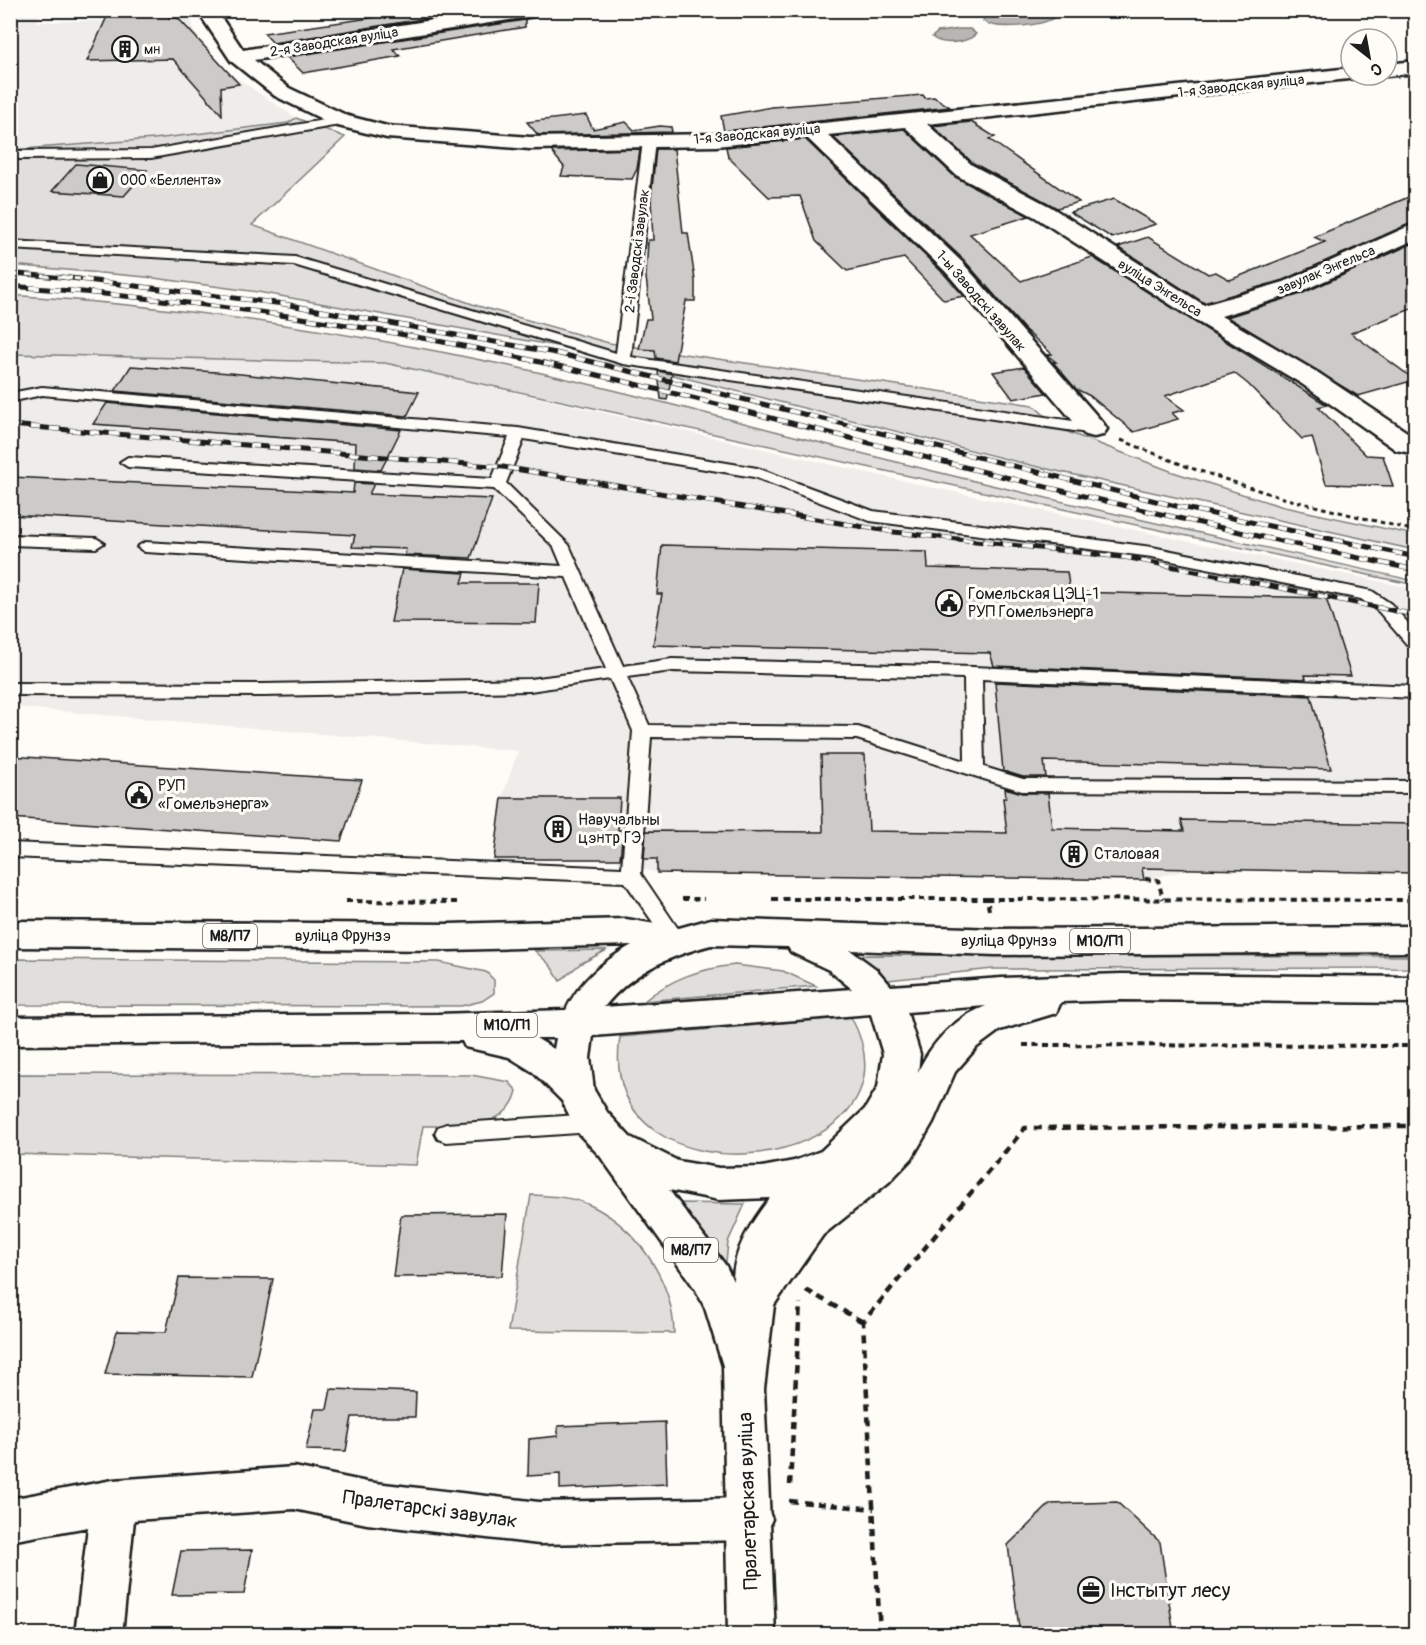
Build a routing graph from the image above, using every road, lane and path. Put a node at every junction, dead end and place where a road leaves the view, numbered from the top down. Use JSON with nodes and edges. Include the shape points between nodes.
{"nodes":[{"id":1,"x":206,"y":10,"type":"edge"},
{"id":2,"x":535,"y":10,"type":"edge"},
{"id":3,"x":238,"y":57,"type":"junction"},
{"id":4,"x":1416,"y":67,"type":"edge"},
{"id":5,"x":1399,"y":69,"type":"edge"},
{"id":6,"x":1339,"y":75,"type":"edge"},
{"id":7,"x":341,"y":121,"type":"junction"},
{"id":8,"x":911,"y":121,"type":"junction"},
{"id":9,"x":810,"y":129,"type":"junction"},
{"id":10,"x":649,"y":141,"type":"junction"},
{"id":11,"x":18,"y":155,"type":"dead end"},
{"id":12,"x":1416,"y":230,"type":"edge"},
{"id":13,"x":10,"y":245,"type":"edge"},
{"id":14,"x":1201,"y":314,"type":"junction"},
{"id":15,"x":623,"y":360,"type":"junction"},
{"id":16,"x":10,"y":398,"type":"edge"},
{"id":17,"x":1094,"y":429,"type":"junction"},
{"id":18,"x":518,"y":433,"type":"junction"},
{"id":19,"x":1416,"y":446,"type":"edge"},
{"id":20,"x":128,"y":462,"type":"dead end"},
{"id":21,"x":498,"y":484,"type":"junction"},
{"id":22,"x":1416,"y":531,"type":"edge"},
{"id":23,"x":10,"y":540,"type":"edge"},
{"id":24,"x":96,"y":543,"type":"dead end"},
{"id":25,"x":145,"y":547,"type":"dead end"},
{"id":26,"x":573,"y":572,"type":"junction"},
{"id":27,"x":1416,"y":644,"type":"edge"},
{"id":28,"x":973,"y":672,"type":"junction"},
{"id":29,"x":616,"y":673,"type":"junction"},
{"id":30,"x":10,"y":689,"type":"edge"},
{"id":31,"x":1416,"y":692,"type":"edge"},
{"id":32,"x":642,"y":731,"type":"junction"},
{"id":33,"x":975,"y":770,"type":"junction"},
{"id":34,"x":1416,"y":787,"type":"edge"},
{"id":35,"x":10,"y":850,"type":"edge"},
{"id":36,"x":631,"y":875,"type":"junction"},
{"id":37,"x":1145,"y":879,"type":"dead end"},
{"id":38,"x":648,"y":899,"type":"junction"},
{"id":39,"x":706,"y":899,"type":"dead end"},
{"id":40,"x":765,"y":899,"type":"dead end"},
{"id":41,"x":987,"y":899,"type":"dead end"},
{"id":42,"x":1163,"y":899,"type":"dead end"},
{"id":43,"x":344,"y":901,"type":"dead end"},
{"id":44,"x":463,"y":902,"type":"dead end"},
{"id":45,"x":10,"y":934,"type":"edge"},
{"id":46,"x":784,"y":937,"type":"junction"},
{"id":47,"x":675,"y":939,"type":"junction"},
{"id":48,"x":1416,"y":939,"type":"edge"},
{"id":49,"x":1122,"y":987,"type":"junction"},
{"id":50,"x":1416,"y":990,"type":"edge"},
{"id":51,"x":883,"y":1000,"type":"junction"},
{"id":52,"x":576,"y":1023,"type":"junction"},
{"id":53,"x":438,"y":1028,"type":"junction"},
{"id":54,"x":10,"y":1031,"type":"edge"},
{"id":55,"x":1010,"y":1045,"type":"dead end"},
{"id":56,"x":1416,"y":1046,"type":"edge"},
{"id":57,"x":594,"y":1119,"type":"junction"},
{"id":58,"x":1416,"y":1126,"type":"edge"},
{"id":59,"x":446,"y":1133,"type":"dead end"},
{"id":60,"x":848,"y":1153,"type":"junction"},
{"id":61,"x":754,"y":1300,"type":"junction"},
{"id":62,"x":863,"y":1322,"type":"junction"},
{"id":63,"x":743,"y":1368,"type":"junction"},
{"id":64,"x":113,"y":1501,"type":"junction"},
{"id":65,"x":874,"y":1509,"type":"junction"},
{"id":66,"x":749,"y":1519,"type":"junction"},
{"id":67,"x":10,"y":1520,"type":"edge"},
{"id":68,"x":99,"y":1635,"type":"edge"},
{"id":69,"x":751,"y":1635,"type":"edge"},
{"id":70,"x":880,"y":1635,"type":"edge"}],
"edges":[{"from":1,"to":3,"type":"street","name":"1-я Заводская вуліца"},
{"from":2,"to":3,"type":"street","name":"2-я Заводская вуліца"},
{"from":3,"to":7,"type":"street","name":"1-я Заводская вуліца","via":[[282,92]]},
{"from":4,"to":5,"type":"street"},
{"from":6,"to":8,"type":"street","name":"1-я Заводская вуліца"},
{"from":7,"to":10,"type":"street","name":"1-я Заводская вуліца","via":[[387,132],[463,139]]},
{"from":7,"to":11,"type":"lane","via":[[151,154]]},
{"from":8,"to":9,"type":"street","name":"1-я Заводская вуліца"},
{"from":8,"to":14,"type":"street","name":"вуліца Энгельса","via":[[964,170],[1043,212]]},
{"from":9,"to":10,"type":"street","name":"1-я Заводская вуліца","via":[[716,140]]},
{"from":9,"to":17,"type":"street","name":"1-ы Заводскі завулак","via":[[954,267]]},
{"from":10,"to":15,"type":"lane","name":"2-і Заводскі завулак"},
{"from":12,"to":14,"type":"street","name":"завулак Энгельса","via":[[1292,287]]},
{"from":13,"to":15,"type":"lane","via":[[295,261]]},
{"from":14,"to":19,"type":"street","name":"вуліца Энгельса","via":[[1311,379],[1405,444]]},
{"from":15,"to":17,"type":"lane"},
{"from":16,"to":18,"type":"lane","via":[[42,391]]},
{"from":17,"to":22,"type":"path","via":[[1188,467],[1280,497]]},
{"from":18,"to":21,"type":"lane"},
{"from":18,"to":27,"type":"lane","via":[[757,473],[870,516],[1152,552],[1366,595],[1385,608]]},
{"from":20,"to":21,"type":"lane"},
{"from":21,"to":26,"type":"lane","via":[[561,545]]},
{"from":23,"to":24,"type":"lane"},
{"from":25,"to":26,"type":"lane"},
{"from":26,"to":29,"type":"lane"},
{"from":28,"to":29,"type":"lane","via":[[672,665]]},
{"from":28,"to":31,"type":"lane"},
{"from":28,"to":33,"type":"lane"},
{"from":29,"to":30,"type":"lane","via":[[530,685]]},
{"from":29,"to":32,"type":"lane"},
{"from":32,"to":33,"type":"lane","via":[[858,733]]},
{"from":32,"to":36,"type":"lane"},
{"from":33,"to":34,"type":"lane","via":[[1022,785]]},
{"from":35,"to":36,"type":"lane"},
{"from":36,"to":38,"type":"lane"},
{"from":37,"to":42,"type":"path","via":[[1158,880]]},
{"from":38,"to":39,"type":"path"},
{"from":38,"to":47,"type":"lane"},
{"from":40,"to":41,"type":"path"},
{"from":43,"to":44,"type":"path"},
{"from":45,"to":47,"type":"street","name":"вуліца Фрунзэ","number":"М8/П7","via":[[450,937],[626,932]]},
{"from":46,"to":47,"type":"street","name":"вуліца Фрунзэ","number":"М8/П7","via":[[711,932]]},
{"from":46,"to":48,"type":"street","name":"вуліца Фрунзэ","number":"М10/П1","via":[[996,942]]},
{"from":46,"to":51,"type":"street","number":"М8/П7","via":[[841,960]]},
{"from":47,"to":52,"type":"street","name":"вуліца Фрунзэ","number":"М8/П7","via":[[632,958],[598,987]]},
{"from":49,"to":50,"type":"street","number":"М10/П1"},
{"from":49,"to":51,"type":"street","number":"М10/П1"},
{"from":49,"to":61,"type":"street","number":"М10/П1","via":[[1007,1011],[964,1037],[940,1064],[898,1147],[875,1171],[809,1223]]},
{"from":51,"to":52,"type":"street","number":"М10/П1"},
{"from":51,"to":60,"type":"street","number":"М8/П7","via":[[896,1027],[902,1056],[898,1086],[883,1116]]},
{"from":52,"to":53,"type":"street","number":"М10/П1"},
{"from":52,"to":57,"type":"street","name":"вуліца Фрунзэ","number":"М8/П7","via":[[570,1045],[570,1068]]},
{"from":53,"to":54,"type":"street","number":"М8/П7"},
{"from":53,"to":57,"type":"street","number":"М8/П7","via":[[518,1045],[546,1062]]},
{"from":55,"to":56,"type":"path"},
{"from":57,"to":59,"type":"lane"},
{"from":57,"to":60,"type":"street","number":"М8/П7","via":[[657,1170],[705,1183],[756,1185],[806,1174]]},
{"from":57,"to":63,"type":"street","name":"Пралетарская вуліца","number":"М8/П7","via":[[711,1278],[726,1308]]},
{"from":58,"to":62,"type":"path","via":[[1025,1128]]},
{"from":60,"to":61,"type":"street","name":"Пралетарская вуліца","number":"М8/П7","via":[[789,1203],[768,1230],[755,1263]]},
{"from":61,"to":63,"type":"street","name":"Пралетарская вуліца","number":"М8/П7"},
{"from":62,"to":65,"type":"path"},
{"from":62,"to":65,"type":"path","via":[[801,1287],[789,1503]]},
{"from":63,"to":66,"type":"street","name":"Пралетарская вуліца","number":"М8/П7"},
{"from":64,"to":66,"type":"street","name":"Пралетарскі завулак","via":[[294,1488],[367,1503],[539,1523]]},
{"from":64,"to":67,"type":"street","name":"Пралетарскі завулак"},
{"from":64,"to":68,"type":"street"},
{"from":65,"to":70,"type":"path"},
{"from":66,"to":69,"type":"street","name":"Пралетарская вуліца","number":"М8/П7"}]}
